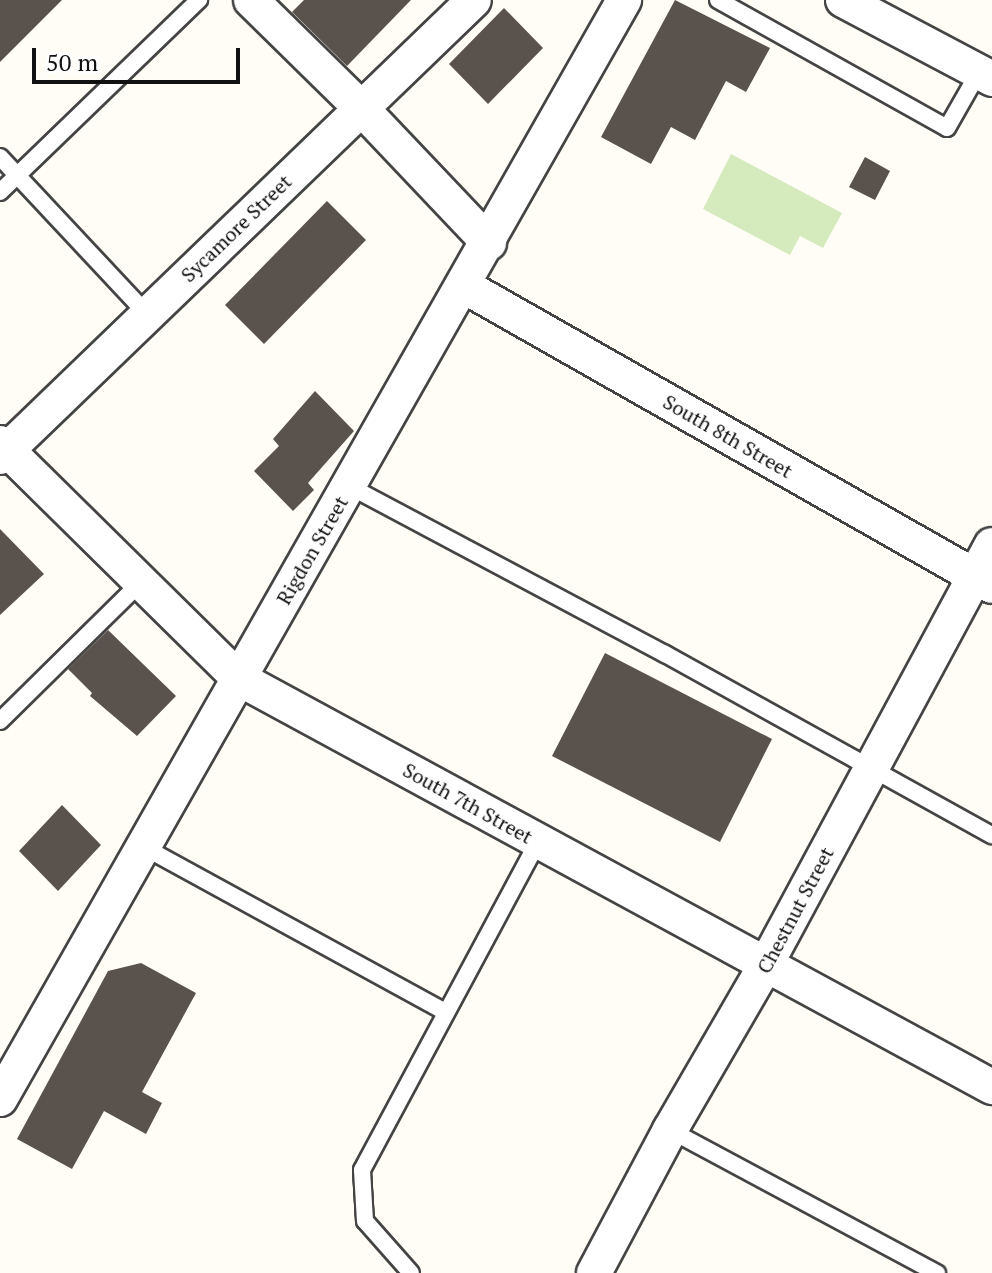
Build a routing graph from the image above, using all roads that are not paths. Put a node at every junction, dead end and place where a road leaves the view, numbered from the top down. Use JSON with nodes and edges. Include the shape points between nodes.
{"nodes":[{"id":1,"x":199,"y":0,"type":"edge"},
{"id":2,"x":251,"y":0,"type":"edge"},
{"id":3,"x":474,"y":0,"type":"edge"},
{"id":4,"x":624,"y":0,"type":"edge"},
{"id":5,"x":718,"y":0,"type":"edge"},
{"id":6,"x":843,"y":0,"type":"edge"},
{"id":7,"x":986,"y":76,"type":"edge"},
{"id":8,"x":361,"y":108,"type":"junction"},
{"id":9,"x":0,"y":157,"type":"edge"},
{"id":10,"x":18,"y":175,"type":"junction"},
{"id":11,"x":0,"y":192,"type":"edge"},
{"id":12,"x":489,"y":243,"type":"junction"},
{"id":13,"x":464,"y":286,"type":"junction"},
{"id":14,"x":147,"y":314,"type":"junction"},
{"id":15,"x":2,"y":450,"type":"edge"},
{"id":16,"x":349,"y":486,"type":"junction"},
{"id":17,"x":992,"y":545,"type":"edge"},
{"id":18,"x":141,"y":582,"type":"junction"},
{"id":19,"x":984,"y":582,"type":"edge"},
{"id":20,"x":238,"y":678,"type":"junction"},
{"id":21,"x":0,"y":721,"type":"edge"},
{"id":22,"x":871,"y":769,"type":"junction"},
{"id":23,"x":992,"y":835,"type":"edge"},
{"id":24,"x":538,"y":842,"type":"junction"},
{"id":25,"x":144,"y":847,"type":"junction"},
{"id":26,"x":765,"y":966,"type":"junction"},
{"id":27,"x":446,"y":1012,"type":"junction"},
{"id":28,"x":992,"y":1087,"type":"edge"},
{"id":29,"x":0,"y":1099,"type":"edge"},
{"id":30,"x":670,"y":1130,"type":"junction"},
{"id":31,"x":411,"y":1273,"type":"edge"},
{"id":32,"x":594,"y":1273,"type":"edge"},
{"id":33,"x":937,"y":1273,"type":"edge"}],
"edges":[{"from":1,"to":10,"type":"lane"},
{"from":2,"to":8,"type":"street"},
{"from":3,"to":8,"type":"street","name":"Sycamore Street"},
{"from":4,"to":12,"type":"street","name":"Rigdon Street"},
{"from":5,"to":7,"type":"lane","via":[[947,128]]},
{"from":6,"to":7,"type":"street"},
{"from":8,"to":12,"type":"street"},
{"from":8,"to":14,"type":"street","name":"Sycamore Street"},
{"from":9,"to":10,"type":"lane"},
{"from":10,"to":11,"type":"lane"},
{"from":10,"to":14,"type":"lane"},
{"from":12,"to":13,"type":"street","name":"Rigdon Street"},
{"from":13,"to":16,"type":"street","name":"Rigdon Street"},
{"from":13,"to":19,"type":"street","name":"South 8th Street"},
{"from":14,"to":15,"type":"street","name":"Sycamore Street"},
{"from":15,"to":18,"type":"street","name":"South 7th Street"},
{"from":16,"to":20,"type":"street","name":"Rigdon Street"},
{"from":16,"to":22,"type":"lane"},
{"from":17,"to":19,"type":"street","name":"Chestnut Street"},
{"from":18,"to":20,"type":"street","name":"South 7th Street"},
{"from":18,"to":21,"type":"lane"},
{"from":19,"to":22,"type":"street","name":"Chestnut Street"},
{"from":20,"to":24,"type":"street","name":"South 7th Street"},
{"from":20,"to":25,"type":"street","name":"Rigdon Street"},
{"from":22,"to":23,"type":"lane"},
{"from":22,"to":26,"type":"street","name":"Chestnut Street"},
{"from":24,"to":26,"type":"street","name":"South 7th Street"},
{"from":24,"to":27,"type":"lane"},
{"from":25,"to":27,"type":"lane"},
{"from":25,"to":29,"type":"street","name":"Rigdon Street"},
{"from":26,"to":28,"type":"street","name":"South 7th Street"},
{"from":26,"to":30,"type":"street","name":"Chestnut Street"},
{"from":27,"to":31,"type":"lane","via":[[362,1170],[365,1221]]},
{"from":30,"to":32,"type":"street","name":"Chestnut Street"},
{"from":30,"to":33,"type":"lane"}]}
